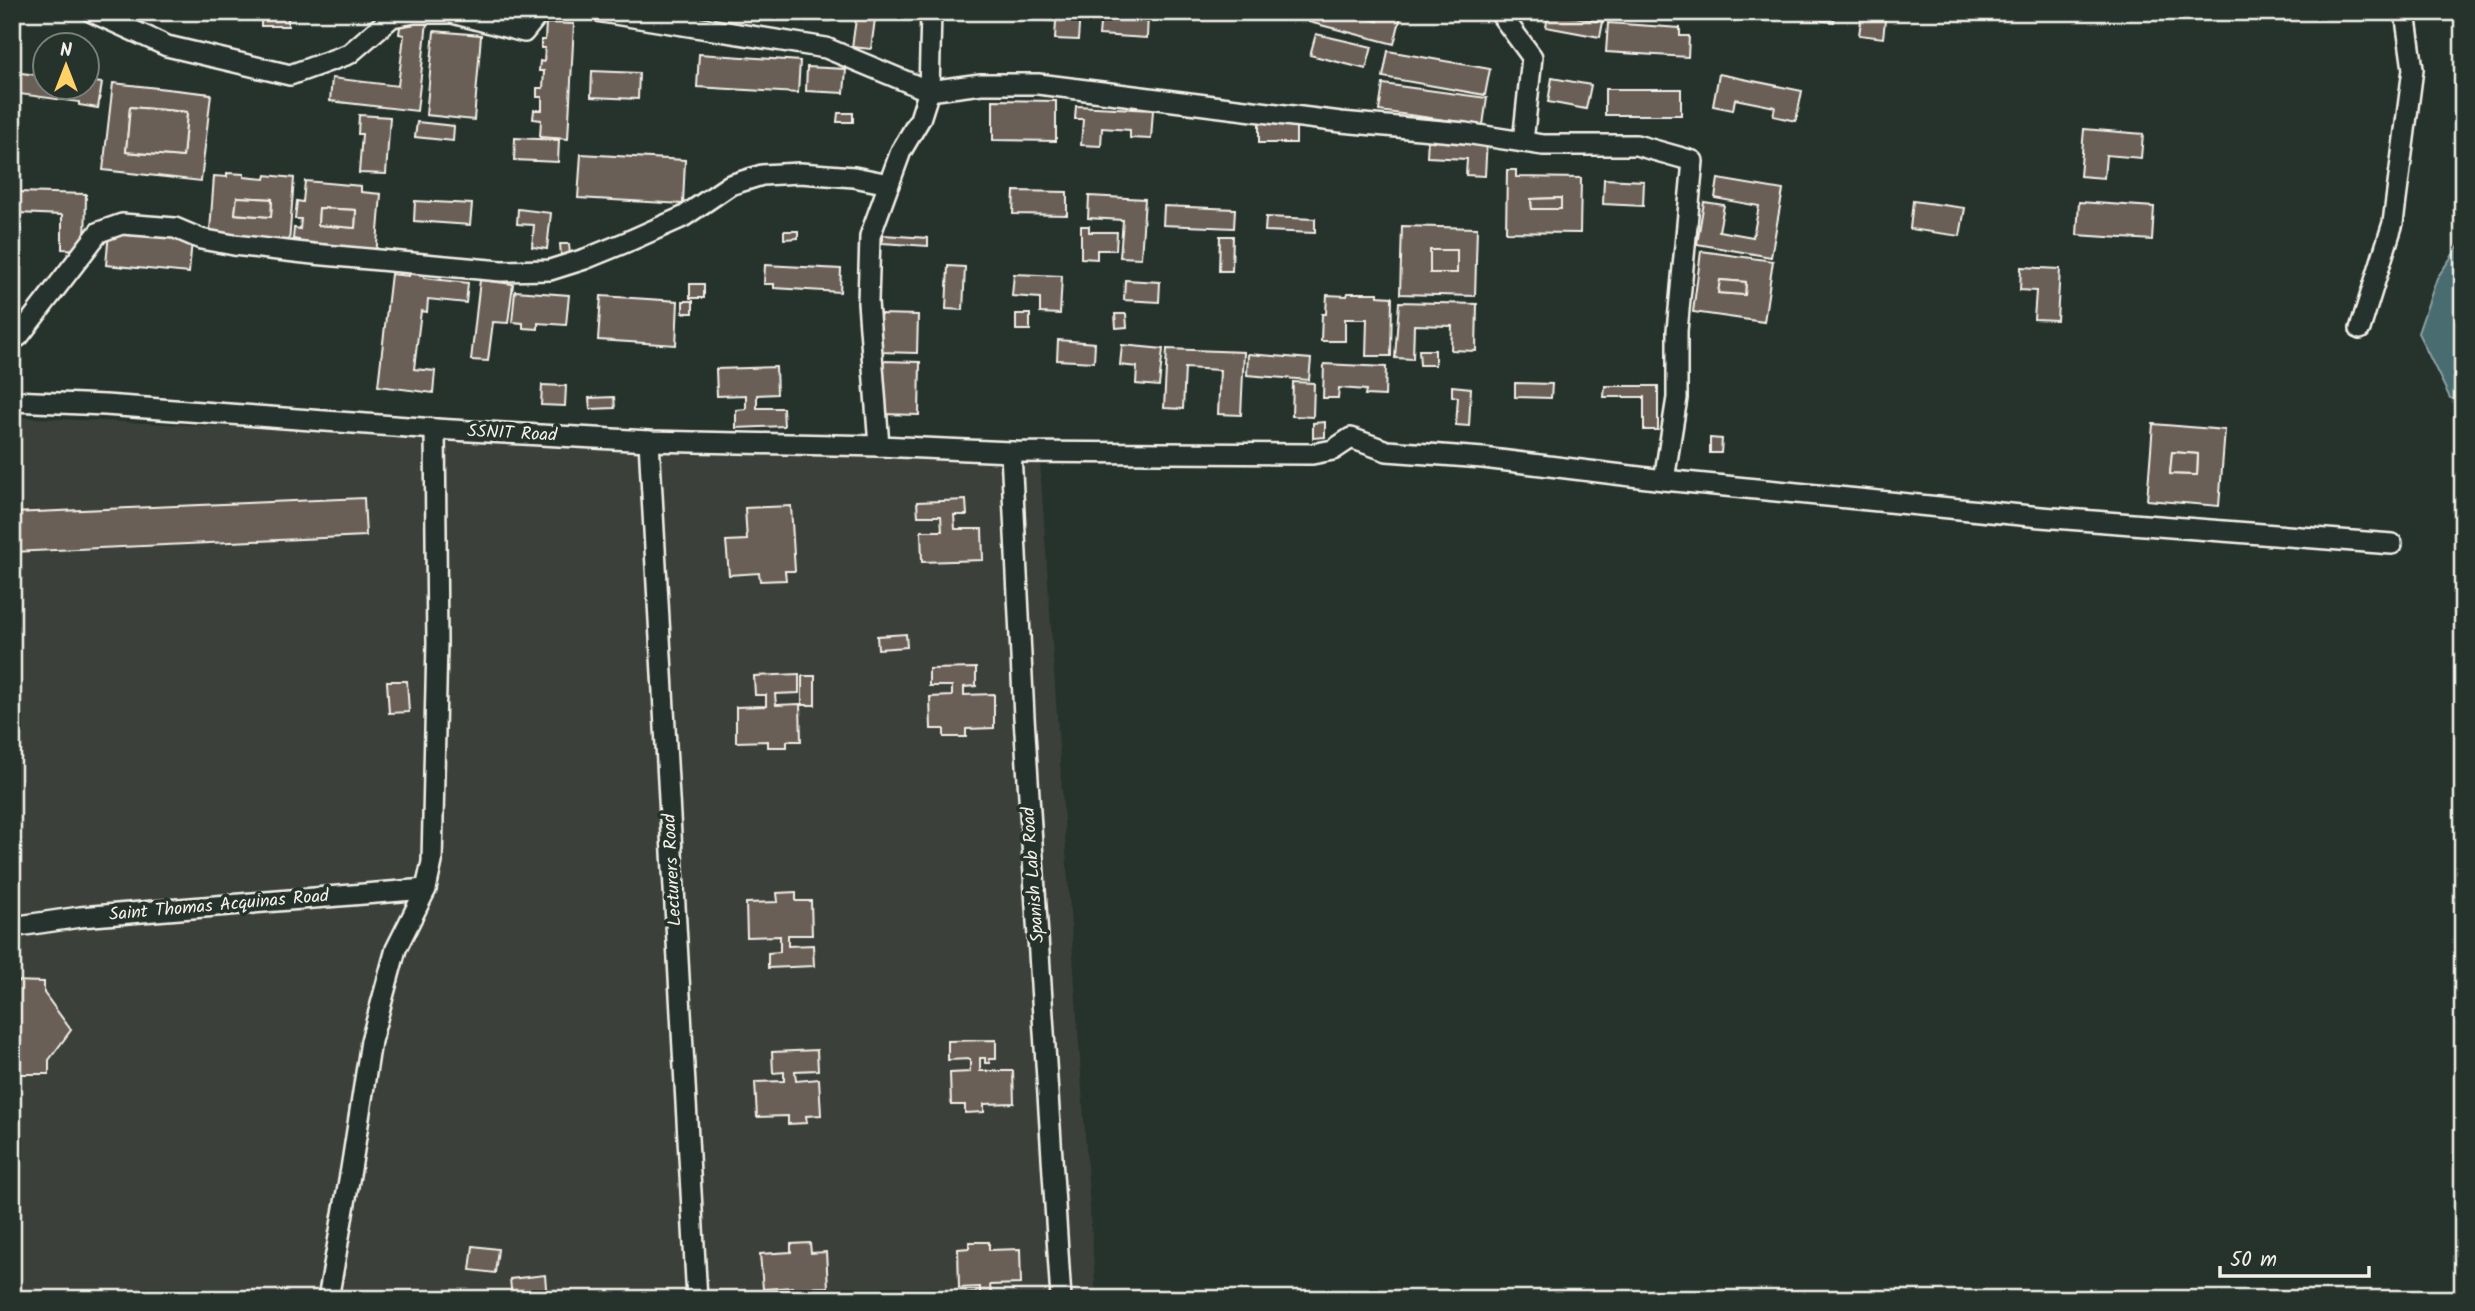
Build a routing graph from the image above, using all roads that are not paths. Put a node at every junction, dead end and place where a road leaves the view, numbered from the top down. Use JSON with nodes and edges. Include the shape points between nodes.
{"nodes":[{"id":1,"x":92,"y":12,"type":"edge"},
{"id":2,"x":540,"y":12,"type":"edge"},
{"id":3,"x":602,"y":12,"type":"edge"},
{"id":4,"x":931,"y":12,"type":"edge"},
{"id":5,"x":1499,"y":12,"type":"edge"},
{"id":6,"x":2405,"y":12,"type":"edge"},
{"id":7,"x":929,"y":91,"type":"junction"},
{"id":8,"x":1523,"y":142,"type":"junction"},
{"id":9,"x":889,"y":184,"type":"junction"},
{"id":10,"x":2360,"y":330,"type":"dead end"},
{"id":11,"x":12,"y":340,"type":"edge"},
{"id":12,"x":12,"y":401,"type":"edge"},
{"id":13,"x":435,"y":429,"type":"junction"},
{"id":14,"x":649,"y":441,"type":"junction"},
{"id":15,"x":879,"y":446,"type":"junction"},
{"id":16,"x":1012,"y":452,"type":"junction"},
{"id":17,"x":1664,"y":480,"type":"junction"},
{"id":18,"x":2392,"y":544,"type":"dead end"},
{"id":19,"x":426,"y":889,"type":"junction"},
{"id":20,"x":12,"y":927,"type":"edge"},
{"id":21,"x":328,"y":1299,"type":"edge"},
{"id":22,"x":697,"y":1299,"type":"edge"},
{"id":23,"x":1061,"y":1299,"type":"edge"}],
"edges":[{"from":1,"to":2,"type":"street","via":[[167,46],[290,75],[349,54],[392,17],[452,13],[524,32]]},
{"from":3,"to":7,"type":"street","via":[[826,48]]},
{"from":4,"to":7,"type":"street"},
{"from":5,"to":8,"type":"street","via":[[1532,57]]},
{"from":6,"to":10,"type":"street","via":[[2413,69],[2393,223]]},
{"from":7,"to":8,"type":"street","via":[[981,84],[1038,84]]},
{"from":7,"to":9,"type":"street"},
{"from":8,"to":17,"type":"street","via":[[1636,145],[1693,161],[1677,331],[1677,398]]},
{"from":9,"to":11,"type":"street","via":[[800,173],[762,175],[730,185],[683,217],[585,260],[550,270],[502,271],[313,254],[201,239],[175,228],[122,224],[99,232]]},
{"from":9,"to":15,"type":"street","via":[[870,236],[868,302]]},
{"from":12,"to":13,"type":"street","name":"SSNIT Road"},
{"from":13,"to":14,"type":"street","name":"SSNIT Road"},
{"from":13,"to":19,"type":"street","via":[[437,643],[432,862]]},
{"from":14,"to":15,"type":"street","name":"SSNIT Road"},
{"from":14,"to":22,"type":"street","name":"Lecturers Road"},
{"from":15,"to":16,"type":"street","name":"SSNIT Road"},
{"from":16,"to":17,"type":"street","name":"SSNIT Road","via":[[1312,454],[1333,450],[1351,438],[1387,451]]},
{"from":16,"to":23,"type":"street","name":"Spanish Lab Road"},
{"from":17,"to":18,"type":"street","name":"SSNIT Road","via":[[2041,517]]},
{"from":19,"to":20,"type":"street","name":"Saint Thomas Acquinas Road","via":[[80,917]]},
{"from":19,"to":21,"type":"street","via":[[396,949],[371,1041]]}]}
